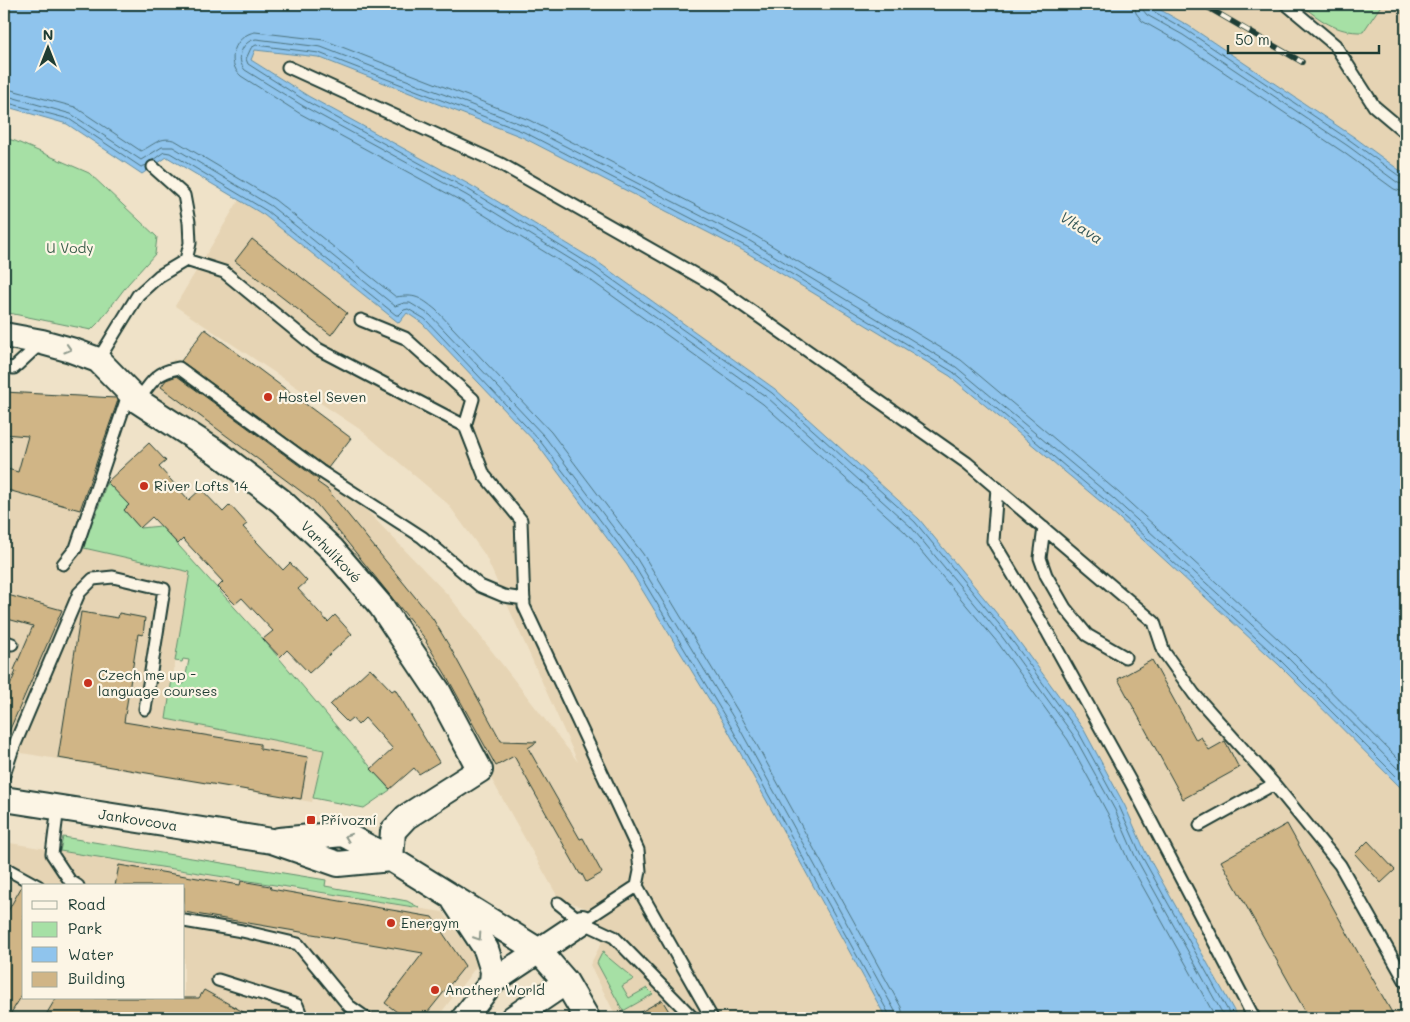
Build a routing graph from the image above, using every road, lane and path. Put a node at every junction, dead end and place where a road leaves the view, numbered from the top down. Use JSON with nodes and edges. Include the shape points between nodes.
{"nodes":[{"id":1,"x":1286,"y":4,"type":"edge"},
{"id":2,"x":288,"y":67,"type":"dead end"},
{"id":3,"x":1406,"y":133,"type":"edge"},
{"id":4,"x":153,"y":166,"type":"dead end"},
{"id":5,"x":186,"y":260,"type":"junction"},
{"id":6,"x":361,"y":320,"type":"dead end"},
{"id":7,"x":4,"y":335,"type":"edge"},
{"id":8,"x":42,"y":342,"type":"junction"},
{"id":9,"x":98,"y":360,"type":"junction"},
{"id":10,"x":4,"y":367,"type":"edge"},
{"id":11,"x":133,"y":396,"type":"junction"},
{"id":12,"x":465,"y":426,"type":"junction"},
{"id":13,"x":997,"y":488,"type":"junction"},
{"id":14,"x":1044,"y":528,"type":"junction"},
{"id":15,"x":63,"y":564,"type":"dead end"},
{"id":16,"x":524,"y":599,"type":"junction"},
{"id":17,"x":1124,"y":657,"type":"dead end"},
{"id":18,"x":145,"y":709,"type":"dead end"},
{"id":19,"x":4,"y":775,"type":"edge"},
{"id":20,"x":1274,"y":784,"type":"junction"},
{"id":21,"x":4,"y":799,"type":"edge"},
{"id":22,"x":58,"y":807,"type":"junction"},
{"id":23,"x":1200,"y":825,"type":"dead end"},
{"id":24,"x":391,"y":859,"type":"junction"},
{"id":25,"x":4,"y":869,"type":"edge"},
{"id":26,"x":34,"y":884,"type":"edge"},
{"id":27,"x":75,"y":884,"type":"edge"},
{"id":28,"x":637,"y":886,"type":"junction"},
{"id":29,"x":451,"y":896,"type":"junction"},
{"id":30,"x":558,"y":904,"type":"dead end"},
{"id":31,"x":185,"y":921,"type":"edge"},
{"id":32,"x":582,"y":922,"type":"junction"},
{"id":33,"x":539,"y":951,"type":"junction"},
{"id":34,"x":218,"y":980,"type":"dead end"},
{"id":35,"x":492,"y":982,"type":"junction"},
{"id":36,"x":566,"y":982,"type":"junction"},
{"id":37,"x":1406,"y":982,"type":"edge"},
{"id":38,"x":302,"y":1018,"type":"edge"},
{"id":39,"x":366,"y":1018,"type":"edge"},
{"id":40,"x":464,"y":1018,"type":"edge"},
{"id":41,"x":513,"y":1018,"type":"edge"},
{"id":42,"x":587,"y":1018,"type":"edge"},
{"id":43,"x":693,"y":1018,"type":"edge"},
{"id":44,"x":712,"y":1018,"type":"edge"},
{"id":45,"x":1254,"y":1018,"type":"edge"}],
"edges":[{"from":1,"to":3,"type":"lane","via":[[1335,44],[1374,106]]},
{"from":2,"to":13,"type":"lane","via":[[501,164],[717,287],[967,463]]},
{"from":4,"to":5,"type":"lane","via":[[184,195],[190,236]]},
{"from":5,"to":9,"type":"lane","via":[[159,276],[138,295]]},
{"from":5,"to":12,"type":"lane","via":[[224,272],[318,349]]},
{"from":6,"to":12,"type":"lane","via":[[405,338],[472,398]]},
{"from":7,"to":8,"type":"street","name":"Varhulíkové"},
{"from":8,"to":9,"type":"street","name":"Varhulíkové","one_way":true},
{"from":8,"to":10,"type":"lane","via":[[14,368]]},
{"from":9,"to":11,"type":"street","name":"Varhulíkové"},
{"from":11,"to":15,"type":"lane","via":[[76,548]]},
{"from":11,"to":16,"type":"lane","via":[[165,370],[179,368],[320,471],[422,537],[480,586],[504,596]]},
{"from":11,"to":24,"type":"street","name":"Varhulíkové","via":[[218,453],[281,501],[332,549],[381,606],[438,691],[480,770],[406,817],[393,831]]},
{"from":12,"to":16,"type":"lane","via":[[484,475],[521,520]]},
{"from":13,"to":14,"type":"lane"},
{"from":13,"to":45,"type":"lane","via":[[993,541],[1048,632],[1125,772]]},
{"from":14,"to":17,"type":"lane","via":[[1040,558],[1046,575],[1066,608],[1087,635]]},
{"from":14,"to":20,"type":"lane","via":[[1154,622],[1164,652],[1194,694]]},
{"from":16,"to":28,"type":"lane","via":[[524,606],[638,850],[640,871]]},
{"from":18,"to":19,"type":"lane","via":[[164,589],[113,577],[93,579],[79,593]]},
{"from":20,"to":23,"type":"lane"},
{"from":20,"to":37,"type":"lane","via":[[1340,865]]},
{"from":21,"to":22,"type":"street","name":"Jankovcova"},
{"from":22,"to":24,"type":"street","name":"Jankovcova","via":[[272,841],[343,834]]},
{"from":22,"to":27,"type":"lane","via":[[52,854]]},
{"from":24,"to":29,"type":"street","name":"Jankovcova"},
{"from":25,"to":26,"type":"lane"},
{"from":28,"to":32,"type":"lane"},
{"from":28,"to":44,"type":"lane"},
{"from":29,"to":33,"type":"street","name":"Jankovcova"},
{"from":29,"to":35,"type":"street","name":"Jankovcova","one_way":true,"via":[[486,949],[493,971]]},
{"from":30,"to":32,"type":"lane"},
{"from":31,"to":39,"type":"lane","via":[[298,944],[349,1006]]},
{"from":32,"to":33,"type":"street"},
{"from":32,"to":43,"type":"lane","via":[[614,937]]},
{"from":33,"to":35,"type":"street"},
{"from":33,"to":36,"type":"street","name":"Jankovcova"},
{"from":34,"to":38,"type":"lane","via":[[297,1005]]},
{"from":35,"to":40,"type":"street"},
{"from":36,"to":41,"type":"street"},
{"from":36,"to":42,"type":"street","name":"Jankovcova"}]}
